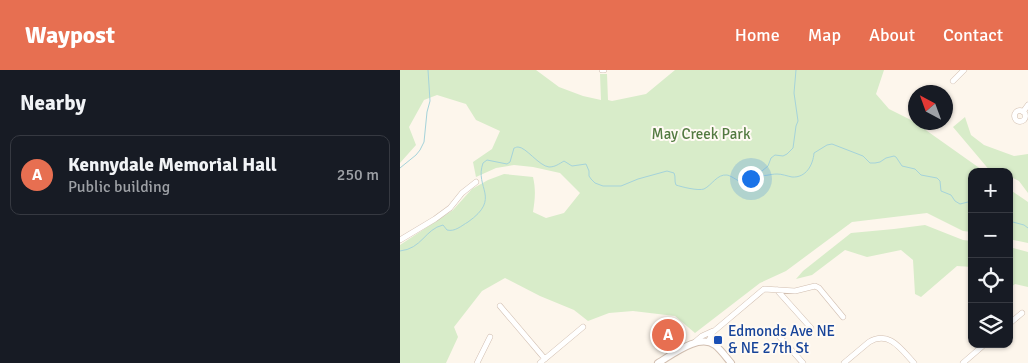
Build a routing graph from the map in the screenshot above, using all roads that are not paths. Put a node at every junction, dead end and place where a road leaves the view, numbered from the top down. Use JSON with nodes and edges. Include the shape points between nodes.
{"nodes":[{"id":1,"x":964,"y":70,"type":"edge"},
{"id":2,"x":953,"y":81,"type":"dead end"},
{"id":3,"x":1028,"y":106,"type":"edge"},
{"id":4,"x":1022,"y":112,"type":"dead end"},
{"id":5,"x":476,"y":182,"type":"dead end"},
{"id":6,"x":400,"y":240,"type":"edge"},
{"id":7,"x":777,"y":290,"type":"junction"},
{"id":8,"x":500,"y":306,"type":"dead end"},
{"id":9,"x":1022,"y":313,"type":"dead end"},
{"id":10,"x":843,"y":318,"type":"dead end"},
{"id":11,"x":1013,"y":321,"type":"edge"},
{"id":12,"x":583,"y":327,"type":"dead end"},
{"id":13,"x":811,"y":328,"type":"dead end"},
{"id":14,"x":715,"y":329,"type":"junction"},
{"id":15,"x":778,"y":335,"type":"dead end"},
{"id":16,"x":490,"y":337,"type":"dead end"},
{"id":17,"x":708,"y":342,"type":"junction"},
{"id":18,"x":692,"y":344,"type":"junction"},
{"id":19,"x":980,"y":348,"type":"edge"},
{"id":20,"x":545,"y":359,"type":"junction"},
{"id":21,"x":477,"y":363,"type":"edge"},
{"id":22,"x":540,"y":363,"type":"edge"},
{"id":23,"x":658,"y":363,"type":"edge"},
{"id":24,"x":731,"y":363,"type":"edge"},
{"id":25,"x":803,"y":363,"type":"edge"},
{"id":26,"x":844,"y":363,"type":"edge"},
{"id":27,"x":913,"y":363,"type":"edge"},
{"id":28,"x":963,"y":363,"type":"edge"}],
"edges":[{"from":1,"to":2,"type":"street"},
{"from":3,"to":4,"type":"street"},
{"from":5,"to":6,"type":"street","via":[[450,208]]},
{"from":7,"to":10,"type":"street","via":[[795,291],[815,286]]},
{"from":7,"to":13,"type":"street"},
{"from":7,"to":14,"type":"street","via":[[764,289]]},
{"from":8,"to":20,"type":"street"},
{"from":9,"to":11,"type":"street"},
{"from":12,"to":20,"type":"street"},
{"from":14,"to":17,"type":"street"},
{"from":14,"to":18,"type":"street"},
{"from":15,"to":25,"type":"street"},
{"from":16,"to":21,"type":"street"},
{"from":17,"to":18,"type":"street"},
{"from":17,"to":24,"type":"street"},
{"from":18,"to":23,"type":"street"},
{"from":19,"to":28,"type":"street"},
{"from":20,"to":22,"type":"street"},
{"from":26,"to":27,"type":"street","via":[[869,342],[884,338],[895,343]]}]}
